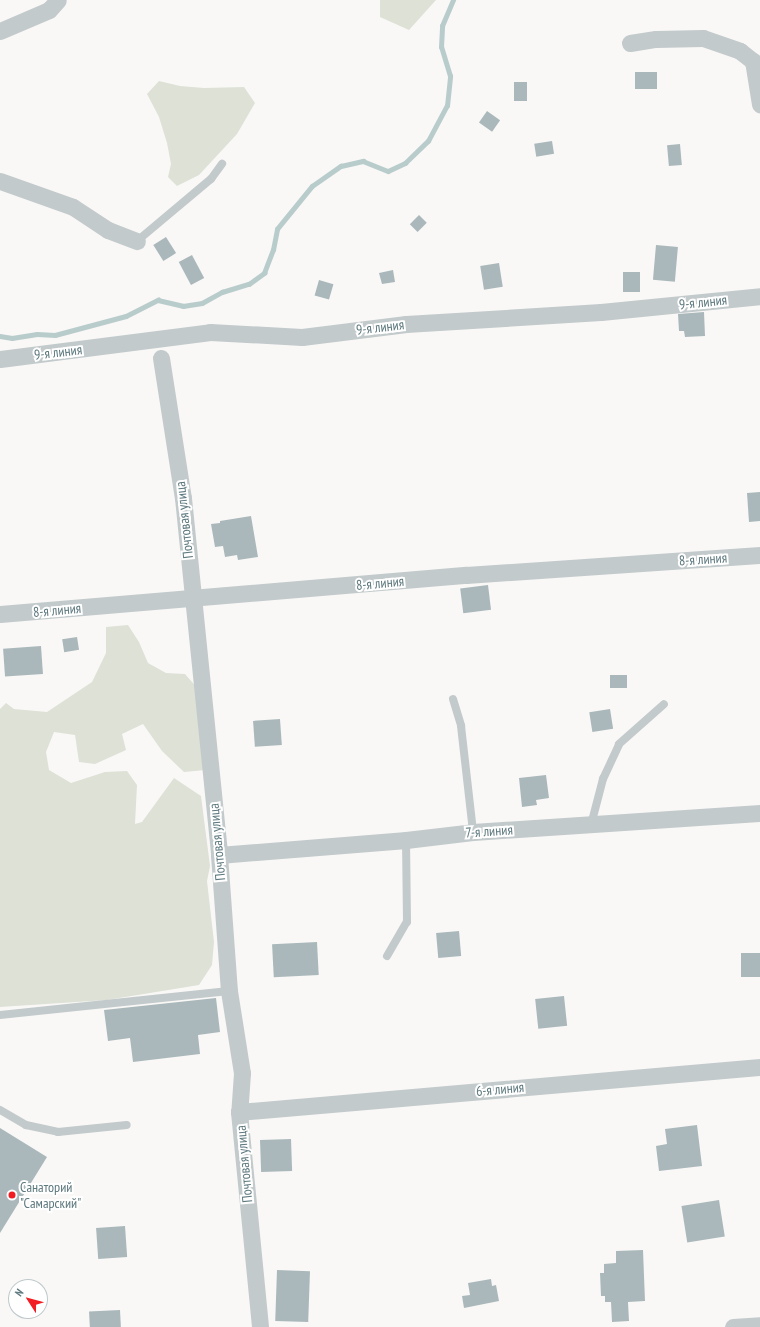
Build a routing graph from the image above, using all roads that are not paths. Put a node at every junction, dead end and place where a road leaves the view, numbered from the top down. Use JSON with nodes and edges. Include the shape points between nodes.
{"nodes":[{"id":1,"x":58,"y":0,"type":"edge"},
{"id":2,"x":0,"y":31,"type":"edge"},
{"id":3,"x":630,"y":43,"type":"dead end"},
{"id":4,"x":760,"y":104,"type":"edge"},
{"id":5,"x":222,"y":164,"type":"dead end"},
{"id":6,"x":0,"y":181,"type":"edge"},
{"id":7,"x":137,"y":241,"type":"joint"},
{"id":8,"x":760,"y":296,"type":"edge"},
{"id":9,"x":161,"y":358,"type":"dead end"},
{"id":10,"x":0,"y":359,"type":"edge"},
{"id":11,"x":760,"y":555,"type":"edge"},
{"id":12,"x":192,"y":598,"type":"junction"},
{"id":13,"x":0,"y":614,"type":"edge"},
{"id":14,"x":453,"y":699,"type":"dead end"},
{"id":15,"x":664,"y":704,"type":"dead end"},
{"id":16,"x":760,"y":813,"type":"edge"},
{"id":17,"x":591,"y":825,"type":"junction"},
{"id":18,"x":473,"y":832,"type":"junction"},
{"id":19,"x":406,"y":840,"type":"junction"},
{"id":20,"x":219,"y":855,"type":"junction"},
{"id":21,"x":387,"y":956,"type":"dead end"},
{"id":22,"x":229,"y":990,"type":"junction"},
{"id":23,"x":0,"y":1016,"type":"edge"},
{"id":24,"x":760,"y":1067,"type":"edge"},
{"id":25,"x":0,"y":1110,"type":"edge"},
{"id":26,"x":239,"y":1112,"type":"junction"},
{"id":27,"x":127,"y":1125,"type":"dead end"},
{"id":28,"x":760,"y":1325,"type":"edge"},
{"id":29,"x":260,"y":1327,"type":"edge"},
{"id":30,"x":733,"y":1327,"type":"edge"}],
"edges":[{"from":1,"to":2,"type":"street","via":[[49,10]]},
{"from":3,"to":4,"type":"street","via":[[656,39],[703,38],[740,51],[753,61]]},
{"from":5,"to":7,"type":"lane","via":[[212,178]]},
{"from":6,"to":7,"type":"street","via":[[73,207],[108,230]]},
{"from":8,"to":10,"type":"street","name":"9-я линия","via":[[601,312],[406,324],[302,337],[210,332]]},
{"from":9,"to":12,"type":"street","name":"Почтовая улица","via":[[183,498]]},
{"from":11,"to":12,"type":"street","name":"8-я линия","via":[[466,575]]},
{"from":12,"to":13,"type":"street","name":"8-я линия"},
{"from":12,"to":20,"type":"street","name":"Почтовая улица"},
{"from":14,"to":18,"type":"lane","via":[[461,726]]},
{"from":15,"to":17,"type":"lane","via":[[619,744],[603,779]]},
{"from":16,"to":17,"type":"street","name":"7-я линия"},
{"from":17,"to":18,"type":"street","name":"7-я линия"},
{"from":18,"to":19,"type":"street","name":"7-я линия"},
{"from":19,"to":20,"type":"street","name":"7-я линия"},
{"from":19,"to":21,"type":"lane","via":[[407,922]]},
{"from":20,"to":22,"type":"street","name":"Почтовая улица"},
{"from":22,"to":23,"type":"lane"},
{"from":22,"to":26,"type":"street","name":"Почтовая улица","via":[[242,1072]]},
{"from":24,"to":26,"type":"street","name":"6-я линия"},
{"from":25,"to":27,"type":"lane","via":[[26,1125],[58,1132]]},
{"from":26,"to":29,"type":"street","name":"Почтовая улица"},
{"from":28,"to":30,"type":"street"}]}
